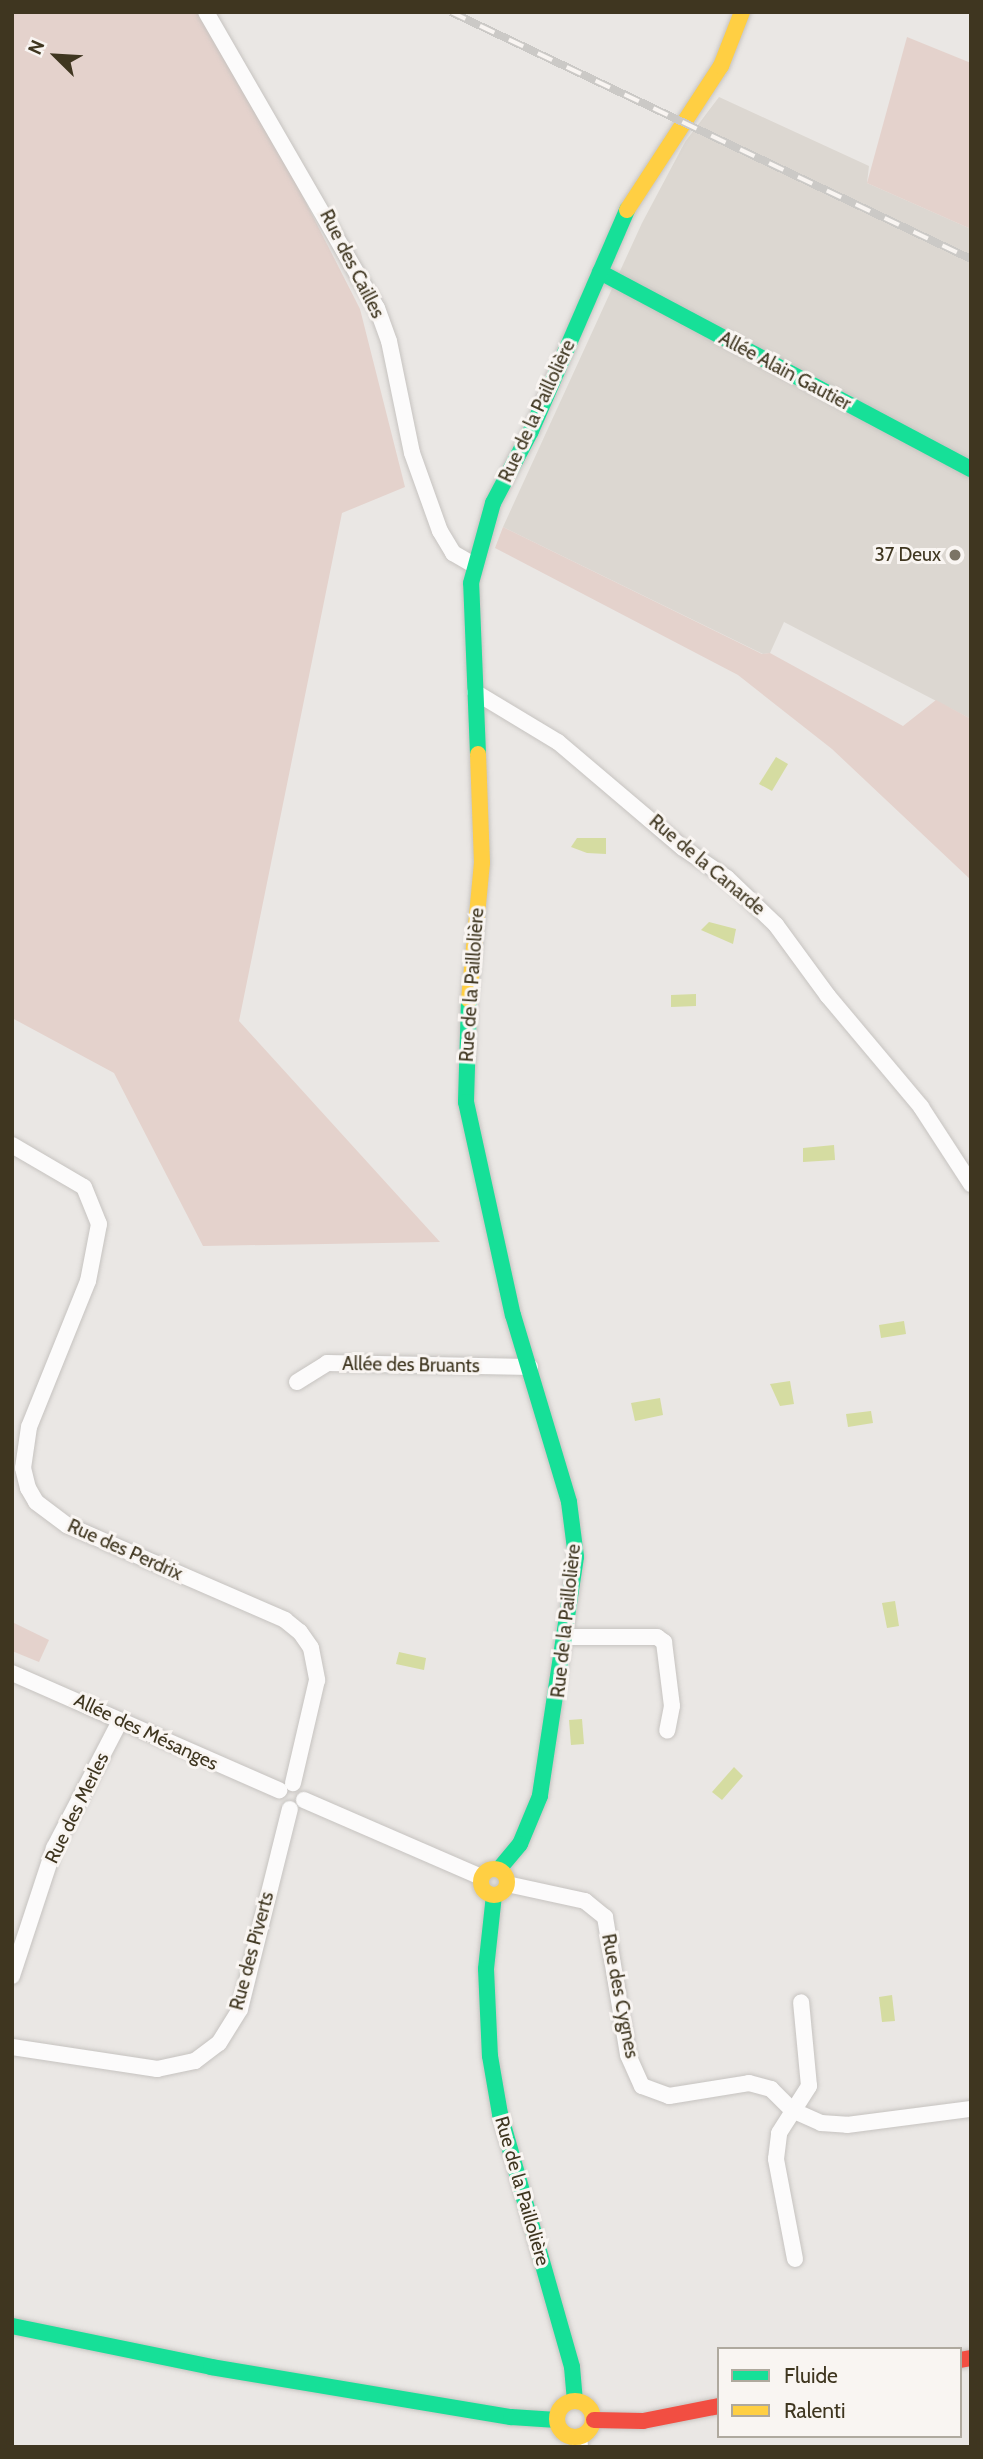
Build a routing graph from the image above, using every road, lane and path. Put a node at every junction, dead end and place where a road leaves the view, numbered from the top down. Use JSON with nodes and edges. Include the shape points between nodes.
{"nodes":[{"id":1,"x":205,"y":12,"type":"edge"},
{"id":2,"x":742,"y":12,"type":"edge"},
{"id":3,"x":600,"y":272,"type":"junction"},
{"id":4,"x":971,"y":470,"type":"edge"},
{"id":5,"x":474,"y":565,"type":"junction"},
{"id":6,"x":475,"y":692,"type":"junction"},
{"id":7,"x":12,"y":1145,"type":"edge"},
{"id":8,"x":971,"y":1184,"type":"edge"},
{"id":9,"x":530,"y":1367,"type":"junction"},
{"id":10,"x":297,"y":1382,"type":"dead end"},
{"id":11,"x":566,"y":1637,"type":"junction"},
{"id":12,"x":12,"y":1673,"type":"edge"},
{"id":13,"x":120,"y":1721,"type":"junction"},
{"id":14,"x":667,"y":1731,"type":"dead end"},
{"id":15,"x":286,"y":1787,"type":"junction"},
{"id":16,"x":297,"y":1805,"type":"junction"},
{"id":17,"x":499,"y":1869,"type":"junction"},
{"id":18,"x":481,"y":1877,"type":"junction"},
{"id":19,"x":507,"y":1884,"type":"junction"},
{"id":20,"x":494,"y":1895,"type":"junction"},
{"id":21,"x":12,"y":1976,"type":"edge"},
{"id":22,"x":801,"y":2002,"type":"dead end"},
{"id":23,"x":12,"y":2047,"type":"edge"},
{"id":24,"x":971,"y":2109,"type":"edge"},
{"id":25,"x":792,"y":2110,"type":"junction"},
{"id":26,"x":795,"y":2259,"type":"dead end"},
{"id":27,"x":12,"y":2326,"type":"edge"},
{"id":28,"x":575,"y":2401,"type":"junction"},
{"id":29,"x":717,"y":2406,"type":"edge"},
{"id":30,"x":557,"y":2420,"type":"junction"},
{"id":31,"x":594,"y":2420,"type":"junction"},
{"id":32,"x":579,"y":2442,"type":"edge"}],
"edges":[{"from":1,"to":5,"type":"street","name":"Rue des Cailles","via":[[377,308],[389,341],[412,453],[437,521],[453,553]]},
{"from":2,"to":3,"type":"street","name":"Rue de la Paillolière","via":[[721,66],[628,207]]},
{"from":3,"to":4,"type":"street","name":"Allée Alain Gautier"},
{"from":3,"to":5,"type":"street","name":"Rue de la Paillolière","via":[[531,431],[493,503]]},
{"from":5,"to":6,"type":"street","name":"Rue de la Paillolière","via":[[470,610]]},
{"from":6,"to":8,"type":"street","name":"Rue de la Canarde","via":[[558,742],[684,848],[727,878],[776,925],[920,1107]]},
{"from":6,"to":9,"type":"street","name":"Rue de la Paillolière","via":[[482,863],[467,1019],[466,1102],[481,1184]]},
{"from":7,"to":15,"type":"street","name":"Rue des Perdrix","via":[[84,1187],[99,1224],[88,1281],[29,1427],[23,1468],[28,1488],[36,1502],[67,1525],[285,1620],[300,1632],[311,1648],[317,1680]]},
{"from":9,"to":10,"type":"street","name":"Allée des Bruants","via":[[327,1363]]},
{"from":9,"to":11,"type":"street","name":"Rue de la Paillolière","via":[[575,1530]]},
{"from":11,"to":14,"type":"street","via":[[657,1636],[664,1642],[672,1706]]},
{"from":11,"to":17,"type":"street","name":"Rue de la Paillolière","via":[[540,1796],[520,1844]]},
{"from":12,"to":13,"type":"street","name":"Allée des Mésanges"},
{"from":13,"to":15,"type":"street","name":"Allée des Mésanges"},
{"from":13,"to":21,"type":"street","name":"Rue des Merles","via":[[54,1848]]},
{"from":15,"to":16,"type":"street","via":[[302,1789]]},
{"from":15,"to":16,"type":"street","via":[[281,1804]]},
{"from":16,"to":18,"type":"street"},
{"from":16,"to":23,"type":"street","name":"Rue des Piverts","via":[[240,2009],[213,2049],[195,2061],[157,2069]]},
{"from":17,"to":18,"type":"street","via":[[490,1869]]},
{"from":17,"to":19,"type":"street"},
{"from":18,"to":20,"type":"street","via":[[483,1889]]},
{"from":19,"to":20,"type":"street"},
{"from":19,"to":25,"type":"street","name":"Rue des Cygnes","via":[[584,1900],[605,1917],[628,2054],[642,2086],[669,2096],[749,2083],[771,2089]]},
{"from":20,"to":28,"type":"street","name":"Rue de la Paillolière","via":[[486,1969],[490,2056],[500,2114],[572,2367]]},
{"from":22,"to":25,"type":"street","via":[[808,2086]]},
{"from":24,"to":25,"type":"street","name":"Rue des Cygnes","via":[[847,2125],[821,2123]]},
{"from":25,"to":26,"type":"street","via":[[779,2133],[776,2159]]},
{"from":27,"to":30,"type":"street","via":[[211,2367],[493,2414]]},
{"from":28,"to":30,"type":"street","via":[[560,2409]]},
{"from":28,"to":31,"type":"street","via":[[590,2408]]},
{"from":29,"to":31,"type":"street","via":[[643,2421]]},
{"from":30,"to":32,"type":"street","via":[[561,2432]]},
{"from":31,"to":32,"type":"street"}]}
